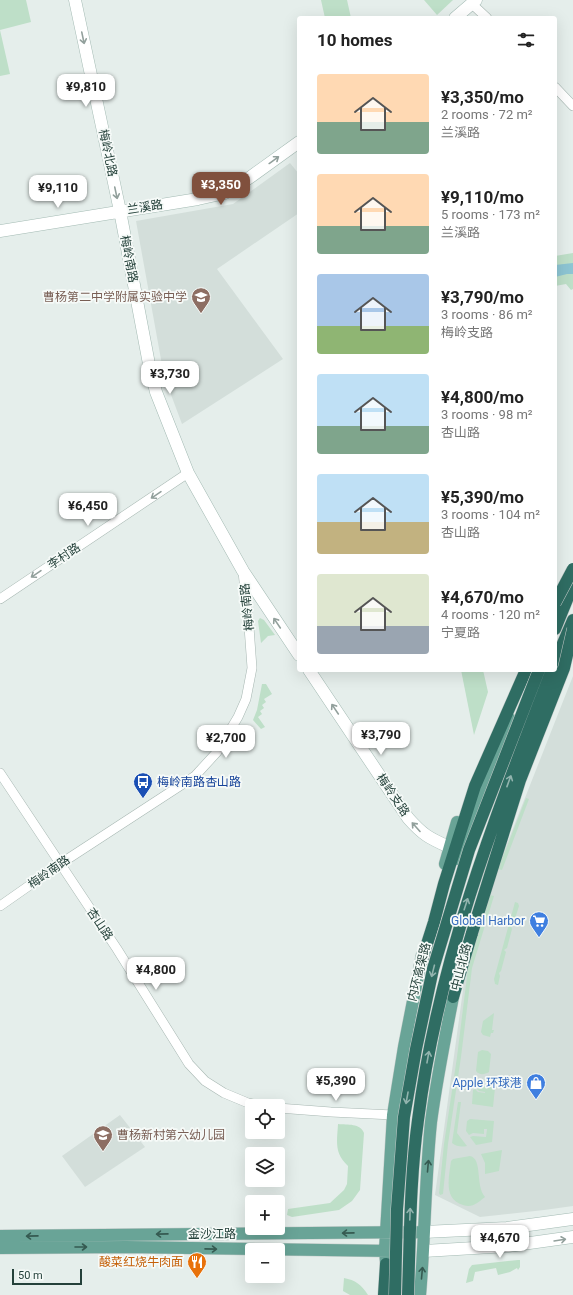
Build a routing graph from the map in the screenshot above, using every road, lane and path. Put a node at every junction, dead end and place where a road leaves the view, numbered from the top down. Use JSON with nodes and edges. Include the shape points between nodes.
{"nodes":[{"id":1,"x":75,"y":0,"type":"edge"},
{"id":2,"x":474,"y":2,"type":"edge"},
{"id":3,"x":457,"y":16,"type":"edge"},
{"id":4,"x":485,"y":16,"type":"edge"},
{"id":5,"x":557,"y":89,"type":"edge"},
{"id":6,"x":573,"y":106,"type":"edge"},
{"id":7,"x":297,"y":143,"type":"edge"},
{"id":8,"x":120,"y":211,"type":"junction"},
{"id":9,"x":0,"y":231,"type":"edge"},
{"id":10,"x":188,"y":473,"type":"junction"},
{"id":11,"x":573,"y":566,"type":"edge"},
{"id":12,"x":573,"y":569,"type":"edge"},
{"id":13,"x":243,"y":571,"type":"junction"},
{"id":14,"x":573,"y":585,"type":"edge"},
{"id":15,"x":557,"y":598,"type":"edge"},
{"id":16,"x":0,"y":599,"type":"edge"},
{"id":17,"x":557,"y":604,"type":"edge"},
{"id":18,"x":573,"y":620,"type":"edge"},
{"id":19,"x":557,"y":624,"type":"edge"},
{"id":20,"x":573,"y":629,"type":"edge"},
{"id":21,"x":297,"y":652,"type":"edge"},
{"id":22,"x":573,"y":655,"type":"edge"},
{"id":23,"x":557,"y":657,"type":"edge"},
{"id":24,"x":310,"y":672,"type":"edge"},
{"id":25,"x":519,"y":672,"type":"edge"},
{"id":26,"x":525,"y":672,"type":"edge"},
{"id":27,"x":529,"y":672,"type":"edge"},
{"id":28,"x":538,"y":672,"type":"edge"},
{"id":29,"x":551,"y":672,"type":"edge"},
{"id":30,"x":0,"y":773,"type":"edge"},
{"id":31,"x":449,"y":847,"type":"junction"},
{"id":32,"x":60,"y":864,"type":"junction"},
{"id":33,"x":0,"y":906,"type":"edge"},
{"id":34,"x":420,"y":966,"type":"junction"},
{"id":35,"x":453,"y":997,"type":"junction"},
{"id":36,"x":245,"y":1102,"type":"edge"},
{"id":37,"x":285,"y":1109,"type":"edge"},
{"id":38,"x":393,"y":1115,"type":"junction"},
{"id":39,"x":573,"y":1219,"type":"edge"},
{"id":40,"x":387,"y":1232,"type":"junction"},
{"id":41,"x":424,"y":1232,"type":"junction"},
{"id":42,"x":0,"y":1236,"type":"edge"},
{"id":43,"x":573,"y":1237,"type":"edge"},
{"id":44,"x":0,"y":1248,"type":"edge"},
{"id":45,"x":385,"y":1250,"type":"junction"},
{"id":46,"x":424,"y":1251,"type":"junction"},
{"id":47,"x":386,"y":1264,"type":"junction"},
{"id":48,"x":384,"y":1295,"type":"edge"},
{"id":49,"x":389,"y":1295,"type":"edge"},
{"id":50,"x":395,"y":1295,"type":"edge"},
{"id":51,"x":408,"y":1295,"type":"edge"},
{"id":52,"x":420,"y":1295,"type":"edge"}],
"edges":[{"from":1,"to":8,"type":"street","name":"梅岭北路","one_way":true},
{"from":2,"to":3,"type":"street"},
{"from":2,"to":4,"type":"street"},
{"from":5,"to":6,"type":"street"},
{"from":8,"to":7,"type":"street","name":"兰溪路","one_way":true,"via":[[225,193]]},
{"from":8,"to":9,"type":"street","name":"兰溪路"},
{"from":8,"to":10,"type":"street","name":"梅岭南路","via":[[156,392]]},
{"from":10,"to":13,"type":"street","name":"梅岭南路"},
{"from":10,"to":16,"type":"street","name":"李村路","one_way":true},
{"from":11,"to":17,"type":"main road"},
{"from":12,"to":15,"type":"highway","bridge":true},
{"from":21,"to":13,"type":"street","one_way":true},
{"from":13,"to":32,"type":"street","name":"梅岭南路","via":[[252,668],[246,699],[217,752],[196,776]]},
{"from":14,"to":19,"type":"highway"},
{"from":18,"to":23,"type":"highway"},
{"from":20,"to":35,"type":"highway","bridge":true,"via":[[564,668],[520,780]]},
{"from":22,"to":35,"type":"main road","name":"中山北路","via":[[486,879]]},
{"from":31,"to":24,"type":"street","name":"梅岭支路","one_way":true,"via":[[420,832],[408,818]]},
{"from":25,"to":31,"type":"main road","via":[[470,785]]},
{"from":26,"to":34,"type":"highway","via":[[475,786]]},
{"from":27,"to":34,"type":"main road","via":[[455,864],[434,942]]},
{"from":28,"to":50,"type":"highway","name":"内环高架路","one_way":true,"bridge":true,"via":[[469,850],[434,969],[404,1117],[397,1209]]},
{"from":51,"to":29,"type":"highway","one_way":true,"bridge":true,"via":[[417,1120],[447,971],[482,854]]},
{"from":30,"to":32,"type":"street","name":"杏山路"},
{"from":31,"to":34,"type":"main road"},
{"from":32,"to":33,"type":"street","name":"梅岭南路"},
{"from":32,"to":36,"type":"street","name":"杏山路","via":[[189,1064],[205,1081],[224,1094]]},
{"from":34,"to":38,"type":"main road"},
{"from":41,"to":35,"type":"main road","name":"中山北路","one_way":true,"via":[[432,1121]]},
{"from":37,"to":38,"type":"street"},
{"from":38,"to":40,"type":"main road"},
{"from":39,"to":41,"type":"street","via":[[507,1228]]},
{"from":40,"to":41,"type":"main road","name":"金沙江路"},
{"from":40,"to":42,"type":"main road","name":"金沙江路","one_way":true},
{"from":40,"to":45,"type":"main road"},
{"from":41,"to":46,"type":"main road","name":"中山北路"},
{"from":46,"to":43,"type":"street","one_way":true,"via":[[508,1246]]},
{"from":44,"to":45,"type":"main road","name":"金沙江路","one_way":true},
{"from":45,"to":46,"type":"main road","name":"金沙江路"},
{"from":45,"to":47,"type":"main road"},
{"from":52,"to":46,"type":"main road","name":"中山北路","one_way":true},
{"from":47,"to":48,"type":"highway"},
{"from":47,"to":49,"type":"main road"}]}
